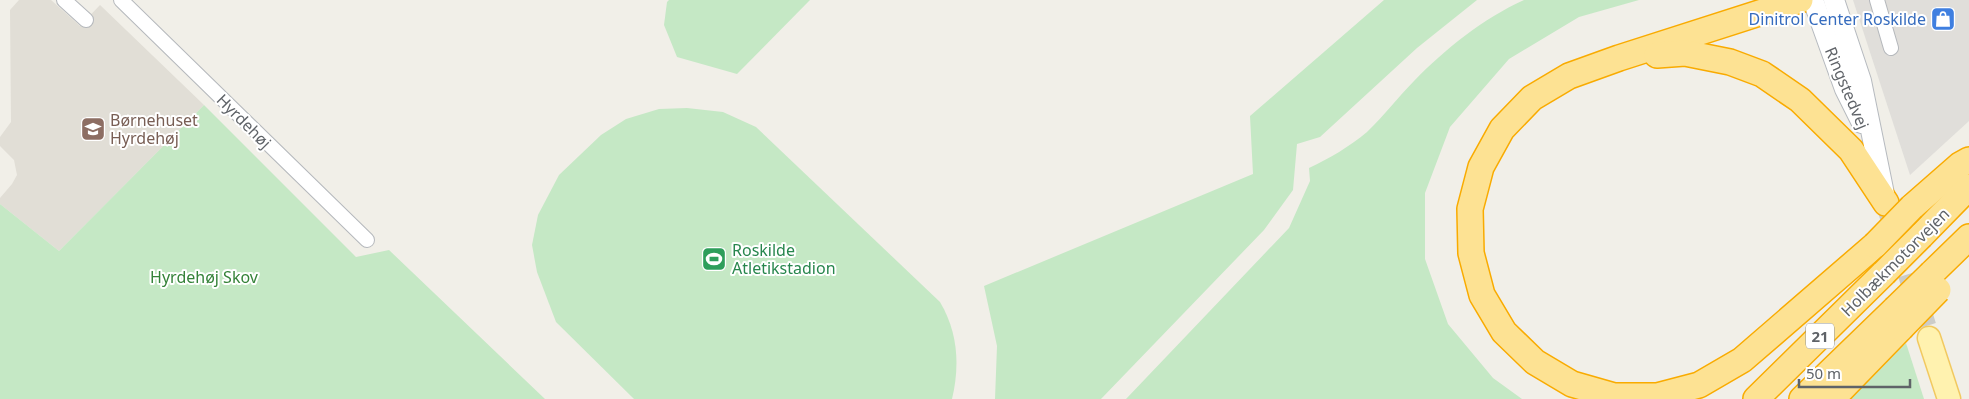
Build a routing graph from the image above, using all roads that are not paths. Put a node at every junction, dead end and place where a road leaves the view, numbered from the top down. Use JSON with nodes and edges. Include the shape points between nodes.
{"nodes":[{"id":1,"x":64,"y":0,"type":"edge"},
{"id":2,"x":121,"y":0,"type":"edge"},
{"id":3,"x":1800,"y":0,"type":"edge"},
{"id":4,"x":1813,"y":0,"type":"edge"},
{"id":5,"x":1834,"y":0,"type":"edge"},
{"id":6,"x":1877,"y":0,"type":"edge"},
{"id":7,"x":86,"y":20,"type":"dead end"},
{"id":8,"x":1891,"y":48,"type":"dead end"},
{"id":9,"x":1619,"y":58,"type":"junction"},
{"id":10,"x":1873,"y":148,"type":"junction"},
{"id":11,"x":1969,"y":160,"type":"edge"},
{"id":12,"x":1969,"y":187,"type":"edge"},
{"id":13,"x":1886,"y":204,"type":"joint"},
{"id":14,"x":1969,"y":237,"type":"edge"},
{"id":15,"x":367,"y":240,"type":"dead end"},
{"id":16,"x":1969,"y":258,"type":"edge"},
{"id":17,"x":1935,"y":281,"type":"junction"},
{"id":18,"x":1898,"y":319,"type":"junction"},
{"id":19,"x":1929,"y":338,"type":"tunnel mouth"},
{"id":20,"x":1756,"y":399,"type":"edge"},
{"id":21,"x":1802,"y":399,"type":"edge"},
{"id":22,"x":1832,"y":399,"type":"edge"},
{"id":23,"x":1949,"y":399,"type":"edge"}],
"edges":[{"from":1,"to":7,"type":"street"},
{"from":2,"to":15,"type":"street","name":"Hyrdehøj"},
{"from":3,"to":9,"type":"highway"},
{"from":4,"to":10,"type":"street","name":"Ringstedvej","via":[[1845,89]]},
{"from":5,"to":10,"type":"street","name":"Ringstedvej","via":[[1860,81]]},
{"from":6,"to":8,"type":"street"},
{"from":9,"to":11,"type":"highway","bridge":true,"via":[[1569,76],[1532,98],[1502,129],[1481,167],[1470,209],[1471,253],[1482,295],[1504,332],[1535,362],[1572,384],[1614,396],[1657,396],[1699,385],[1742,360]]},
{"from":9,"to":13,"type":"highway","via":[[1685,53],[1730,62],[1762,74],[1800,100],[1851,150]]},
{"from":10,"to":13,"type":"street","name":"Ringstedvej"},
{"from":12,"to":20,"type":"highway","name":"Holbækmotorvejen","number":"21","bridge":true},
{"from":14,"to":17,"type":"highway","name":"Holbækmotorvejen","number":"21"},
{"from":16,"to":17,"type":"highway"},
{"from":17,"to":18,"type":"highway","name":"Holbækmotorvejen","number":"21","bridge":true},
{"from":18,"to":21,"type":"highway","name":"Holbækmotorvejen","number":"21"},
{"from":18,"to":22,"type":"highway"},
{"from":19,"to":23,"type":"main road"}]}
